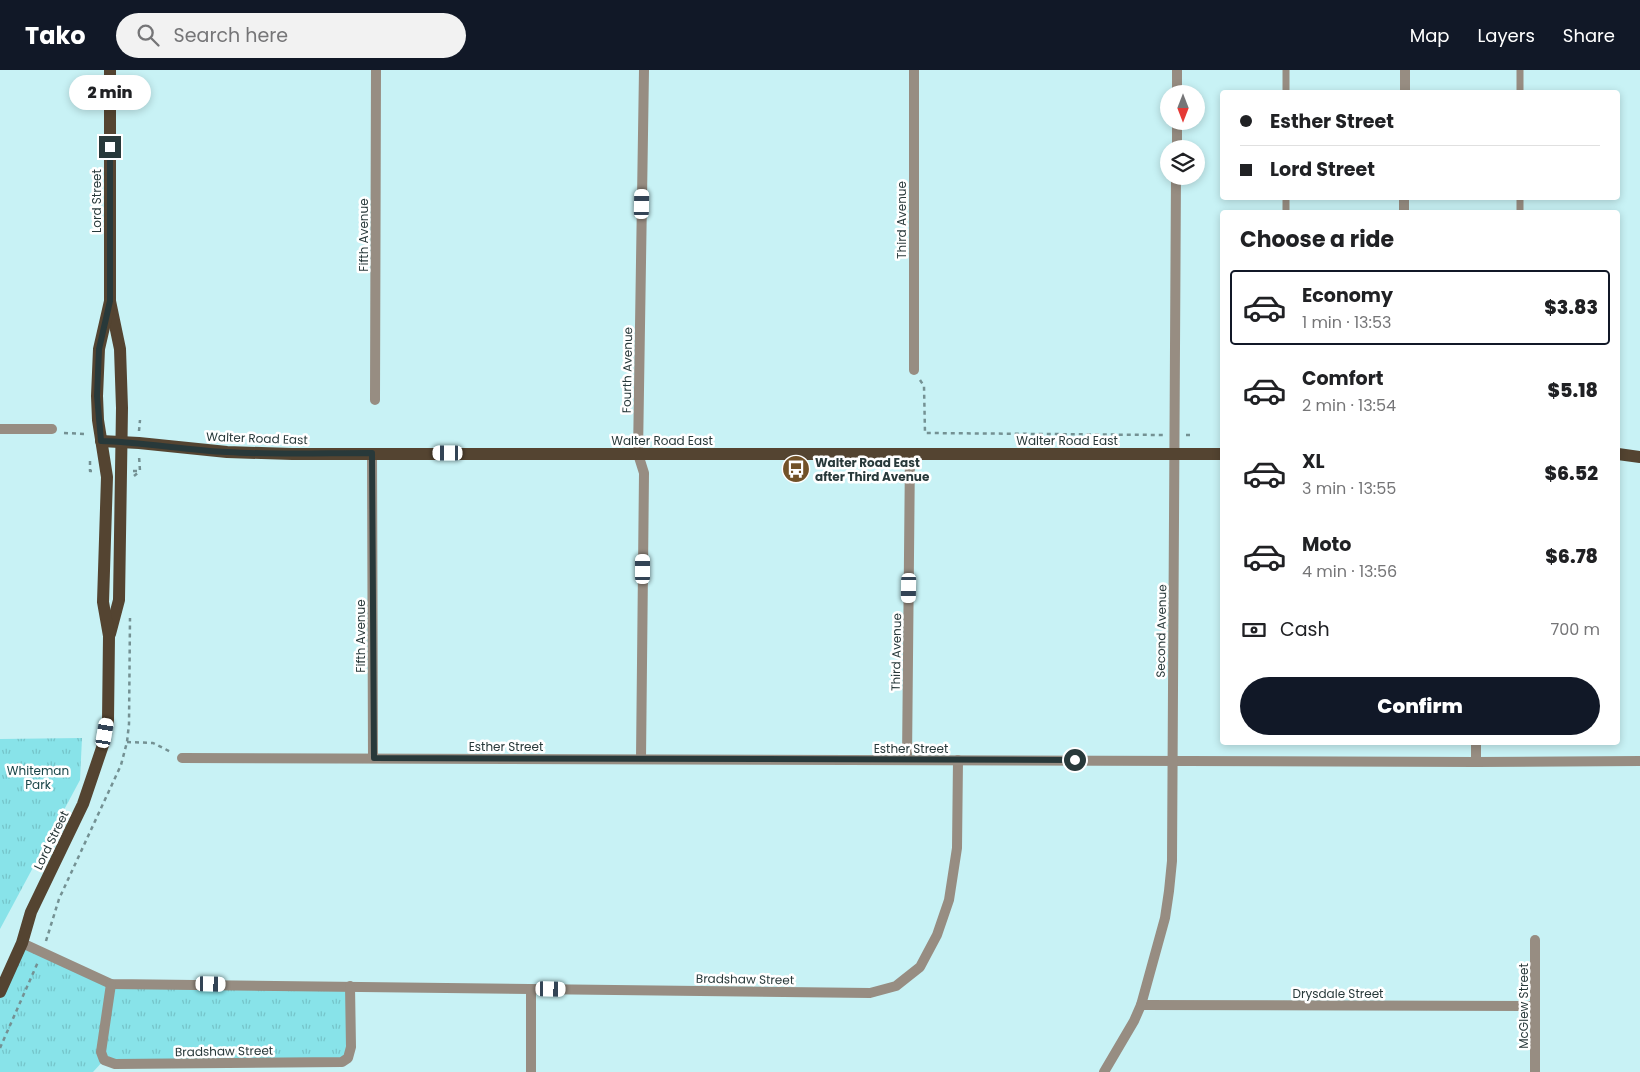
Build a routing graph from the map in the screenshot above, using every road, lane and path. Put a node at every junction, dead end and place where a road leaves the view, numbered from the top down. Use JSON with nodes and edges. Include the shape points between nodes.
{"nodes":[{"id":1,"x":110,"y":70,"type":"edge"},
{"id":2,"x":376,"y":70,"type":"edge"},
{"id":3,"x":644,"y":70,"type":"edge"},
{"id":4,"x":914,"y":70,"type":"edge"},
{"id":5,"x":1177,"y":70,"type":"edge"},
{"id":6,"x":1286,"y":70,"type":"edge"},
{"id":7,"x":1405,"y":70,"type":"edge"},
{"id":8,"x":1520,"y":70,"type":"edge"},
{"id":9,"x":1177,"y":85,"type":"edge"},
{"id":10,"x":1286,"y":90,"type":"edge"},
{"id":11,"x":1405,"y":90,"type":"edge"},
{"id":12,"x":1520,"y":90,"type":"edge"},
{"id":13,"x":1176,"y":185,"type":"edge"},
{"id":14,"x":110,"y":301,"type":"junction"},
{"id":15,"x":914,"y":370,"type":"joint"},
{"id":16,"x":375,"y":400,"type":"dead end"},
{"id":17,"x":0,"y":429,"type":"edge"},
{"id":18,"x":52,"y":429,"type":"joint"},
{"id":19,"x":89,"y":434,"type":"dead end"},
{"id":20,"x":1175,"y":435,"type":"junction"},
{"id":21,"x":1194,"y":435,"type":"dead end"},
{"id":22,"x":101,"y":441,"type":"junction"},
{"id":23,"x":121,"y":442,"type":"junction"},
{"id":24,"x":1640,"y":451,"type":"edge"},
{"id":25,"x":89,"y":452,"type":"dead end"},
{"id":26,"x":372,"y":453,"type":"junction"},
{"id":27,"x":638,"y":454,"type":"junction"},
{"id":28,"x":910,"y":454,"type":"junction"},
{"id":29,"x":1175,"y":454,"type":"junction"},
{"id":30,"x":1220,"y":454,"type":"edge"},
{"id":31,"x":1620,"y":454,"type":"edge"},
{"id":32,"x":1620,"y":454,"type":"edge"},
{"id":33,"x":1640,"y":457,"type":"edge"},
{"id":34,"x":90,"y":471,"type":"dead end"},
{"id":35,"x":110,"y":636,"type":"junction"},
{"id":36,"x":127,"y":742,"type":"dead end"},
{"id":37,"x":1476,"y":745,"type":"edge"},
{"id":38,"x":182,"y":758,"type":"joint"},
{"id":39,"x":374,"y":758,"type":"junction"},
{"id":40,"x":641,"y":759,"type":"junction"},
{"id":41,"x":907,"y":760,"type":"junction"},
{"id":42,"x":958,"y":760,"type":"junction"},
{"id":43,"x":1173,"y":761,"type":"junction"},
{"id":44,"x":1640,"y":761,"type":"edge"},
{"id":45,"x":1476,"y":762,"type":"junction"},
{"id":46,"x":1535,"y":940,"type":"dead end"},
{"id":47,"x":22,"y":943,"type":"junction"},
{"id":48,"x":42,"y":953,"type":"junction"},
{"id":49,"x":111,"y":984,"type":"junction"},
{"id":50,"x":350,"y":986,"type":"junction"},
{"id":51,"x":531,"y":989,"type":"junction"},
{"id":52,"x":0,"y":992,"type":"edge"},
{"id":53,"x":1141,"y":1005,"type":"junction"},
{"id":54,"x":1535,"y":1006,"type":"junction"},
{"id":55,"x":0,"y":1048,"type":"edge"},
{"id":56,"x":530,"y":1072,"type":"edge"},
{"id":57,"x":1104,"y":1072,"type":"edge"},
{"id":58,"x":1535,"y":1072,"type":"edge"}],
"edges":[{"from":1,"to":14,"type":"main road","name":"Lord Street"},
{"from":2,"to":16,"type":"street","name":"Fifth Avenue"},
{"from":3,"to":27,"type":"street","name":"Fourth Avenue"},
{"from":4,"to":15,"type":"street","name":"Third Avenue"},
{"from":5,"to":9,"type":"street"},
{"from":6,"to":10,"type":"lane"},
{"from":7,"to":11,"type":"street"},
{"from":8,"to":12,"type":"lane"},
{"from":13,"to":20,"type":"street","name":"Second Avenue"},
{"from":14,"to":22,"type":"main road","name":"Lord Street","via":[[99,349],[97,396]]},
{"from":14,"to":23,"type":"main road","name":"Lord Street","via":[[120,349]]},
{"from":15,"to":20,"type":"path","via":[[924,386],[925,433]]},
{"from":17,"to":18,"type":"street"},
{"from":18,"to":19,"type":"path"},
{"from":20,"to":21,"type":"path"},
{"from":20,"to":29,"type":"street","name":"Second Avenue"},
{"from":22,"to":23,"type":"main road","name":"Walter Road East"},
{"from":22,"to":35,"type":"main road","name":"Lord Street","via":[[107,477],[103,602]]},
{"from":23,"to":26,"type":"main road","name":"Walter Road East","via":[[226,452]]},
{"from":23,"to":35,"type":"main road","name":"Lord Street","via":[[120,600]]},
{"from":24,"to":31,"type":"main road"},
{"from":25,"to":34,"type":"path"},
{"from":26,"to":27,"type":"main road","name":"Walter Road East"},
{"from":26,"to":39,"type":"street","name":"Fifth Avenue"},
{"from":27,"to":28,"type":"main road","name":"Walter Road East"},
{"from":27,"to":40,"type":"street","name":"Fourth Avenue","via":[[644,473]]},
{"from":28,"to":29,"type":"main road","name":"Walter Road East"},
{"from":28,"to":41,"type":"street","name":"Third Avenue"},
{"from":29,"to":30,"type":"main road","name":"Walter Road East"},
{"from":29,"to":43,"type":"street","name":"Second Avenue"},
{"from":32,"to":33,"type":"main road"},
{"from":35,"to":47,"type":"main road","name":"Lord Street","via":[[108,720],[103,746],[83,804],[31,912]]},
{"from":36,"to":38,"type":"path","via":[[153,743]]},
{"from":37,"to":45,"type":"street"},
{"from":38,"to":39,"type":"street","name":"Esther Street"},
{"from":39,"to":40,"type":"street","name":"Esther Street"},
{"from":40,"to":41,"type":"street","name":"Esther Street"},
{"from":41,"to":42,"type":"street","name":"Esther Street"},
{"from":42,"to":43,"type":"street","name":"Esther Street"},
{"from":42,"to":51,"type":"street","name":"Bradshaw Street","via":[[957,848],[949,900],[937,935],[920,967],[896,986],[870,993]]},
{"from":43,"to":45,"type":"street","name":"Esther Street"},
{"from":43,"to":53,"type":"street","name":"Second Avenue","via":[[1169,891],[1165,918]]},
{"from":44,"to":45,"type":"street","name":"Esther Street"},
{"from":46,"to":54,"type":"street","name":"McGlew Street"},
{"from":47,"to":48,"type":"street","name":"Bradshaw Street"},
{"from":47,"to":52,"type":"main road","name":"Lord Street"},
{"from":48,"to":49,"type":"street","name":"Bradshaw Street"},
{"from":48,"to":55,"type":"path"},
{"from":49,"to":50,"type":"street","name":"Bradshaw Street"},
{"from":49,"to":50,"type":"street","name":"Bradshaw Street","via":[[101,1052],[104,1060],[115,1064],[342,1062],[348,1058],[351,1048]]},
{"from":50,"to":51,"type":"street","name":"Bradshaw Street"},
{"from":51,"to":56,"type":"street"},
{"from":53,"to":54,"type":"street","name":"Drysdale Street"},
{"from":53,"to":57,"type":"street","name":"Second Avenue"},
{"from":54,"to":58,"type":"street","name":"McGlew Street"}]}
